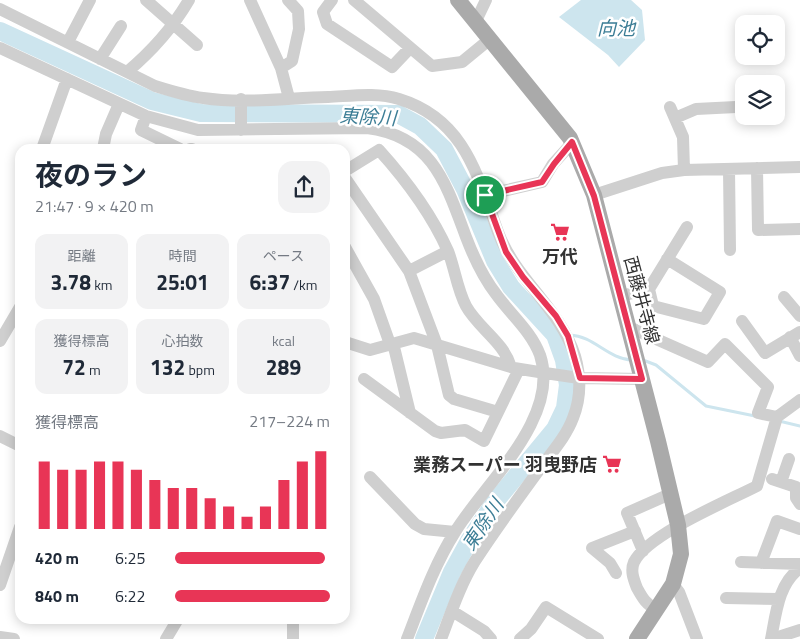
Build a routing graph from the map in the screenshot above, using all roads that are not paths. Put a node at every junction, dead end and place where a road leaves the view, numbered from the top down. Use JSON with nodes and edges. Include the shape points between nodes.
{"nodes":[{"id":1,"x":146,"y":0,"type":"edge"},
{"id":2,"x":189,"y":0,"type":"edge"},
{"id":3,"x":250,"y":0,"type":"edge"},
{"id":4,"x":288,"y":0,"type":"edge"},
{"id":5,"x":332,"y":0,"type":"edge"},
{"id":6,"x":354,"y":0,"type":"edge"},
{"id":7,"x":458,"y":0,"type":"edge"},
{"id":8,"x":486,"y":0,"type":"edge"},
{"id":9,"x":84,"y":2,"type":"edge"},
{"id":10,"x":0,"y":9,"type":"edge"},
{"id":11,"x":476,"y":21,"type":"junction"},
{"id":12,"x":174,"y":24,"type":"junction"},
{"id":13,"x":120,"y":26,"type":"dead end"},
{"id":14,"x":490,"y":39,"type":"junction"},
{"id":15,"x":68,"y":42,"type":"junction"},
{"id":16,"x":197,"y":45,"type":"dead end"},
{"id":17,"x":0,"y":48,"type":"edge"},
{"id":18,"x":410,"y":48,"type":"junction"},
{"id":19,"x":100,"y":59,"type":"junction"},
{"id":20,"x":281,"y":68,"type":"junction"},
{"id":21,"x":126,"y":72,"type":"junction"},
{"id":22,"x":67,"y":80,"type":"junction"},
{"id":23,"x":289,"y":98,"type":"junction"},
{"id":24,"x":240,"y":101,"type":"junction"},
{"id":25,"x":119,"y":104,"type":"junction"},
{"id":26,"x":735,"y":108,"type":"edge"},
{"id":27,"x":146,"y":116,"type":"junction"},
{"id":28,"x":241,"y":127,"type":"junction"},
{"id":29,"x":572,"y":142,"type":"junction"},
{"id":30,"x":44,"y":144,"type":"edge"},
{"id":31,"x":104,"y":144,"type":"edge"},
{"id":32,"x":170,"y":144,"type":"edge"},
{"id":33,"x":800,"y":167,"type":"edge"},
{"id":34,"x":350,"y":168,"type":"edge"},
{"id":35,"x":757,"y":168,"type":"junction"},
{"id":36,"x":729,"y":169,"type":"junction"},
{"id":37,"x":684,"y":170,"type":"junction"},
{"id":38,"x":350,"y":185,"type":"edge"},
{"id":39,"x":485,"y":195,"type":"junction"},
{"id":40,"x":594,"y":196,"type":"junction"},
{"id":41,"x":687,"y":227,"type":"dead end"},
{"id":42,"x":800,"y":228,"type":"edge"},
{"id":43,"x":730,"y":250,"type":"dead end"},
{"id":44,"x":448,"y":252,"type":"junction"},
{"id":45,"x":350,"y":256,"type":"edge"},
{"id":46,"x":667,"y":259,"type":"junction"},
{"id":47,"x":409,"y":272,"type":"junction"},
{"id":48,"x":649,"y":289,"type":"junction"},
{"id":49,"x":621,"y":296,"type":"junction"},
{"id":50,"x":784,"y":297,"type":"dead end"},
{"id":51,"x":15,"y":315,"type":"edge"},
{"id":52,"x":800,"y":316,"type":"edge"},
{"id":53,"x":742,"y":321,"type":"dead end"},
{"id":54,"x":629,"y":327,"type":"junction"},
{"id":55,"x":795,"y":334,"type":"edge"},
{"id":56,"x":0,"y":342,"type":"edge"},
{"id":57,"x":350,"y":344,"type":"edge"},
{"id":58,"x":392,"y":344,"type":"junction"},
{"id":59,"x":437,"y":345,"type":"junction"},
{"id":60,"x":800,"y":356,"type":"edge"},
{"id":61,"x":639,"y":366,"type":"junction"},
{"id":62,"x":515,"y":368,"type":"junction"},
{"id":63,"x":545,"y":373,"type":"junction"},
{"id":64,"x":580,"y":378,"type":"junction"},
{"id":65,"x":364,"y":380,"type":"dead end"},
{"id":66,"x":800,"y":400,"type":"edge"},
{"id":67,"x":498,"y":412,"type":"junction"},
{"id":68,"x":410,"y":413,"type":"junction"},
{"id":69,"x":777,"y":417,"type":"junction"},
{"id":70,"x":0,"y":436,"type":"edge"},
{"id":71,"x":15,"y":444,"type":"edge"},
{"id":72,"x":789,"y":459,"type":"dead end"},
{"id":73,"x":370,"y":477,"type":"dead end"},
{"id":74,"x":670,"y":494,"type":"junction"},
{"id":75,"x":800,"y":504,"type":"edge"},
{"id":76,"x":678,"y":525,"type":"junction"},
{"id":77,"x":800,"y":527,"type":"edge"},
{"id":78,"x":635,"y":531,"type":"junction"},
{"id":79,"x":454,"y":532,"type":"junction"},
{"id":80,"x":15,"y":539,"type":"edge"},
{"id":81,"x":643,"y":551,"type":"junction"},
{"id":82,"x":741,"y":562,"type":"dead end"},
{"id":83,"x":761,"y":563,"type":"junction"},
{"id":84,"x":800,"y":564,"type":"edge"},
{"id":85,"x":800,"y":568,"type":"edge"},
{"id":86,"x":2,"y":569,"type":"edge"},
{"id":87,"x":616,"y":573,"type":"dead end"},
{"id":88,"x":673,"y":584,"type":"junction"},
{"id":89,"x":0,"y":585,"type":"edge"},
{"id":90,"x":726,"y":598,"type":"dead end"},
{"id":91,"x":779,"y":599,"type":"junction"},
{"id":92,"x":657,"y":610,"type":"junction"},
{"id":93,"x":452,"y":611,"type":"junction"},
{"id":94,"x":175,"y":624,"type":"edge"},
{"id":95,"x":293,"y":624,"type":"edge"},
{"id":96,"x":800,"y":630,"type":"edge"},
{"id":97,"x":0,"y":637,"type":"edge"},
{"id":98,"x":14,"y":639,"type":"edge"},
{"id":99,"x":166,"y":639,"type":"edge"},
{"id":100,"x":294,"y":639,"type":"edge"},
{"id":101,"x":407,"y":639,"type":"edge"},
{"id":102,"x":441,"y":639,"type":"edge"},
{"id":103,"x":491,"y":639,"type":"edge"},
{"id":104,"x":520,"y":639,"type":"edge"},
{"id":105,"x":598,"y":639,"type":"edge"},
{"id":106,"x":637,"y":639,"type":"edge"},
{"id":107,"x":697,"y":639,"type":"edge"},
{"id":108,"x":772,"y":639,"type":"edge"}],
"edges":[{"from":1,"to":12,"type":"street"},
{"from":2,"to":12,"type":"street"},
{"from":3,"to":20,"type":"street"},
{"from":4,"to":20,"type":"street","via":[[298,11],[299,29],[292,61]]},
{"from":5,"to":18,"type":"street","via":[[323,12],[327,24],[392,67]]},
{"from":6,"to":18,"type":"street"},
{"from":7,"to":11,"type":"main road","name":"西藤井寺線"},
{"from":8,"to":11,"type":"street"},
{"from":9,"to":15,"type":"street"},
{"from":10,"to":15,"type":"street"},
{"from":11,"to":14,"type":"main road","name":"西藤井寺線"},
{"from":12,"to":16,"type":"street"},
{"from":12,"to":21,"type":"street","via":[[150,52]]},
{"from":13,"to":19,"type":"street"},
{"from":14,"to":18,"type":"street","via":[[462,62],[432,66]]},
{"from":14,"to":29,"type":"main road","name":"西藤井寺線"},
{"from":15,"to":19,"type":"street"},
{"from":17,"to":22,"type":"street"},
{"from":19,"to":21,"type":"street"},
{"from":20,"to":23,"type":"street"},
{"from":21,"to":24,"type":"street","via":[[179,93]]},
{"from":22,"to":25,"type":"street"},
{"from":22,"to":30,"type":"street"},
{"from":23,"to":24,"type":"street"},
{"from":23,"to":39,"type":"street","via":[[382,96],[414,105],[442,121],[457,137],[468,154]]},
{"from":24,"to":28,"type":"street"},
{"from":25,"to":27,"type":"street"},
{"from":25,"to":31,"type":"street"},
{"from":26,"to":37,"type":"street","via":[[672,113],[683,137]]},
{"from":27,"to":28,"type":"street","via":[[198,130]]},
{"from":27,"to":32,"type":"street","via":[[141,130]]},
{"from":28,"to":63,"type":"street","via":[[367,128],[387,131],[417,146],[438,171],[480,272],[534,341]]},
{"from":29,"to":39,"type":"street","via":[[542,182]]},
{"from":29,"to":40,"type":"main road","name":"西藤井寺線"},
{"from":33,"to":35,"type":"street"},
{"from":34,"to":44,"type":"street","via":[[379,150],[405,179],[428,213]]},
{"from":35,"to":36,"type":"street"},
{"from":35,"to":42,"type":"street","via":[[758,230]]},
{"from":36,"to":37,"type":"street"},
{"from":36,"to":43,"type":"street"},
{"from":37,"to":40,"type":"street","via":[[662,173]]},
{"from":38,"to":47,"type":"street"},
{"from":39,"to":64,"type":"street","via":[[506,252],[568,336]]},
{"from":40,"to":49,"type":"main road","name":"西藤井寺線"},
{"from":41,"to":46,"type":"street"},
{"from":44,"to":47,"type":"street"},
{"from":44,"to":62,"type":"street","via":[[466,306]]},
{"from":45,"to":58,"type":"street","via":[[374,299]]},
{"from":46,"to":48,"type":"street"},
{"from":46,"to":48,"type":"street","via":[[720,292],[704,319],[654,306]]},
{"from":47,"to":59,"type":"street"},
{"from":48,"to":49,"type":"street"},
{"from":49,"to":54,"type":"main road","name":"西藤井寺線"},
{"from":50,"to":52,"type":"street"},
{"from":51,"to":56,"type":"street"},
{"from":53,"to":55,"type":"street","via":[[765,353]]},
{"from":54,"to":61,"type":"main road","name":"西藤井寺線"},
{"from":54,"to":69,"type":"street","via":[[708,362],[725,344],[768,387],[758,412]]},
{"from":55,"to":60,"type":"street"},
{"from":57,"to":58,"type":"street","via":[[365,349]]},
{"from":58,"to":59,"type":"street","via":[[414,338]]},
{"from":58,"to":68,"type":"street"},
{"from":59,"to":62,"type":"street"},
{"from":59,"to":67,"type":"street","via":[[449,395]]},
{"from":61,"to":64,"type":"street"},
{"from":61,"to":74,"type":"main road","name":"西藤井寺線"},
{"from":62,"to":63,"type":"street"},
{"from":62,"to":67,"type":"street"},
{"from":63,"to":64,"type":"street"},
{"from":63,"to":79,"type":"street","via":[[536,416]]},
{"from":64,"to":93,"type":"street","via":[[578,400],[565,435],[473,564]]},
{"from":65,"to":68,"type":"street"},
{"from":66,"to":69,"type":"street"},
{"from":67,"to":68,"type":"street","via":[[484,441],[465,430],[435,431]]},
{"from":69,"to":76,"type":"street","via":[[757,486]]},
{"from":70,"to":71,"type":"street"},
{"from":72,"to":75,"type":"street","via":[[776,480],[796,487],[796,498]]},
{"from":73,"to":79,"type":"street","via":[[424,530]]},
{"from":74,"to":76,"type":"main road","name":"西藤井寺線"},
{"from":74,"to":78,"type":"street","via":[[627,513]]},
{"from":76,"to":81,"type":"street"},
{"from":76,"to":88,"type":"main road","name":"西藤井寺線","via":[[681,554]]},
{"from":77,"to":83,"type":"street","via":[[777,521]]},
{"from":78,"to":81,"type":"street"},
{"from":78,"to":87,"type":"street","via":[[592,548],[610,563]]},
{"from":79,"to":101,"type":"street","via":[[432,574]]},
{"from":80,"to":86,"type":"street"},
{"from":81,"to":92,"type":"street","via":[[632,569],[634,580],[644,602]]},
{"from":82,"to":83,"type":"street"},
{"from":83,"to":84,"type":"street"},
{"from":85,"to":91,"type":"street","via":[[794,572]]},
{"from":86,"to":89,"type":"street"},
{"from":88,"to":92,"type":"main road","name":"西藤井寺線"},
{"from":88,"to":107,"type":"street","via":[[680,592]]},
{"from":90,"to":91,"type":"street"},
{"from":91,"to":108,"type":"street"},
{"from":92,"to":106,"type":"main road","name":"西藤井寺線"},
{"from":93,"to":102,"type":"street"},
{"from":93,"to":103,"type":"street"},
{"from":94,"to":99,"type":"street"},
{"from":95,"to":100,"type":"street"},
{"from":96,"to":108,"type":"street"},
{"from":97,"to":98,"type":"street"},
{"from":104,"to":105,"type":"street","via":[[546,607]]}]}
